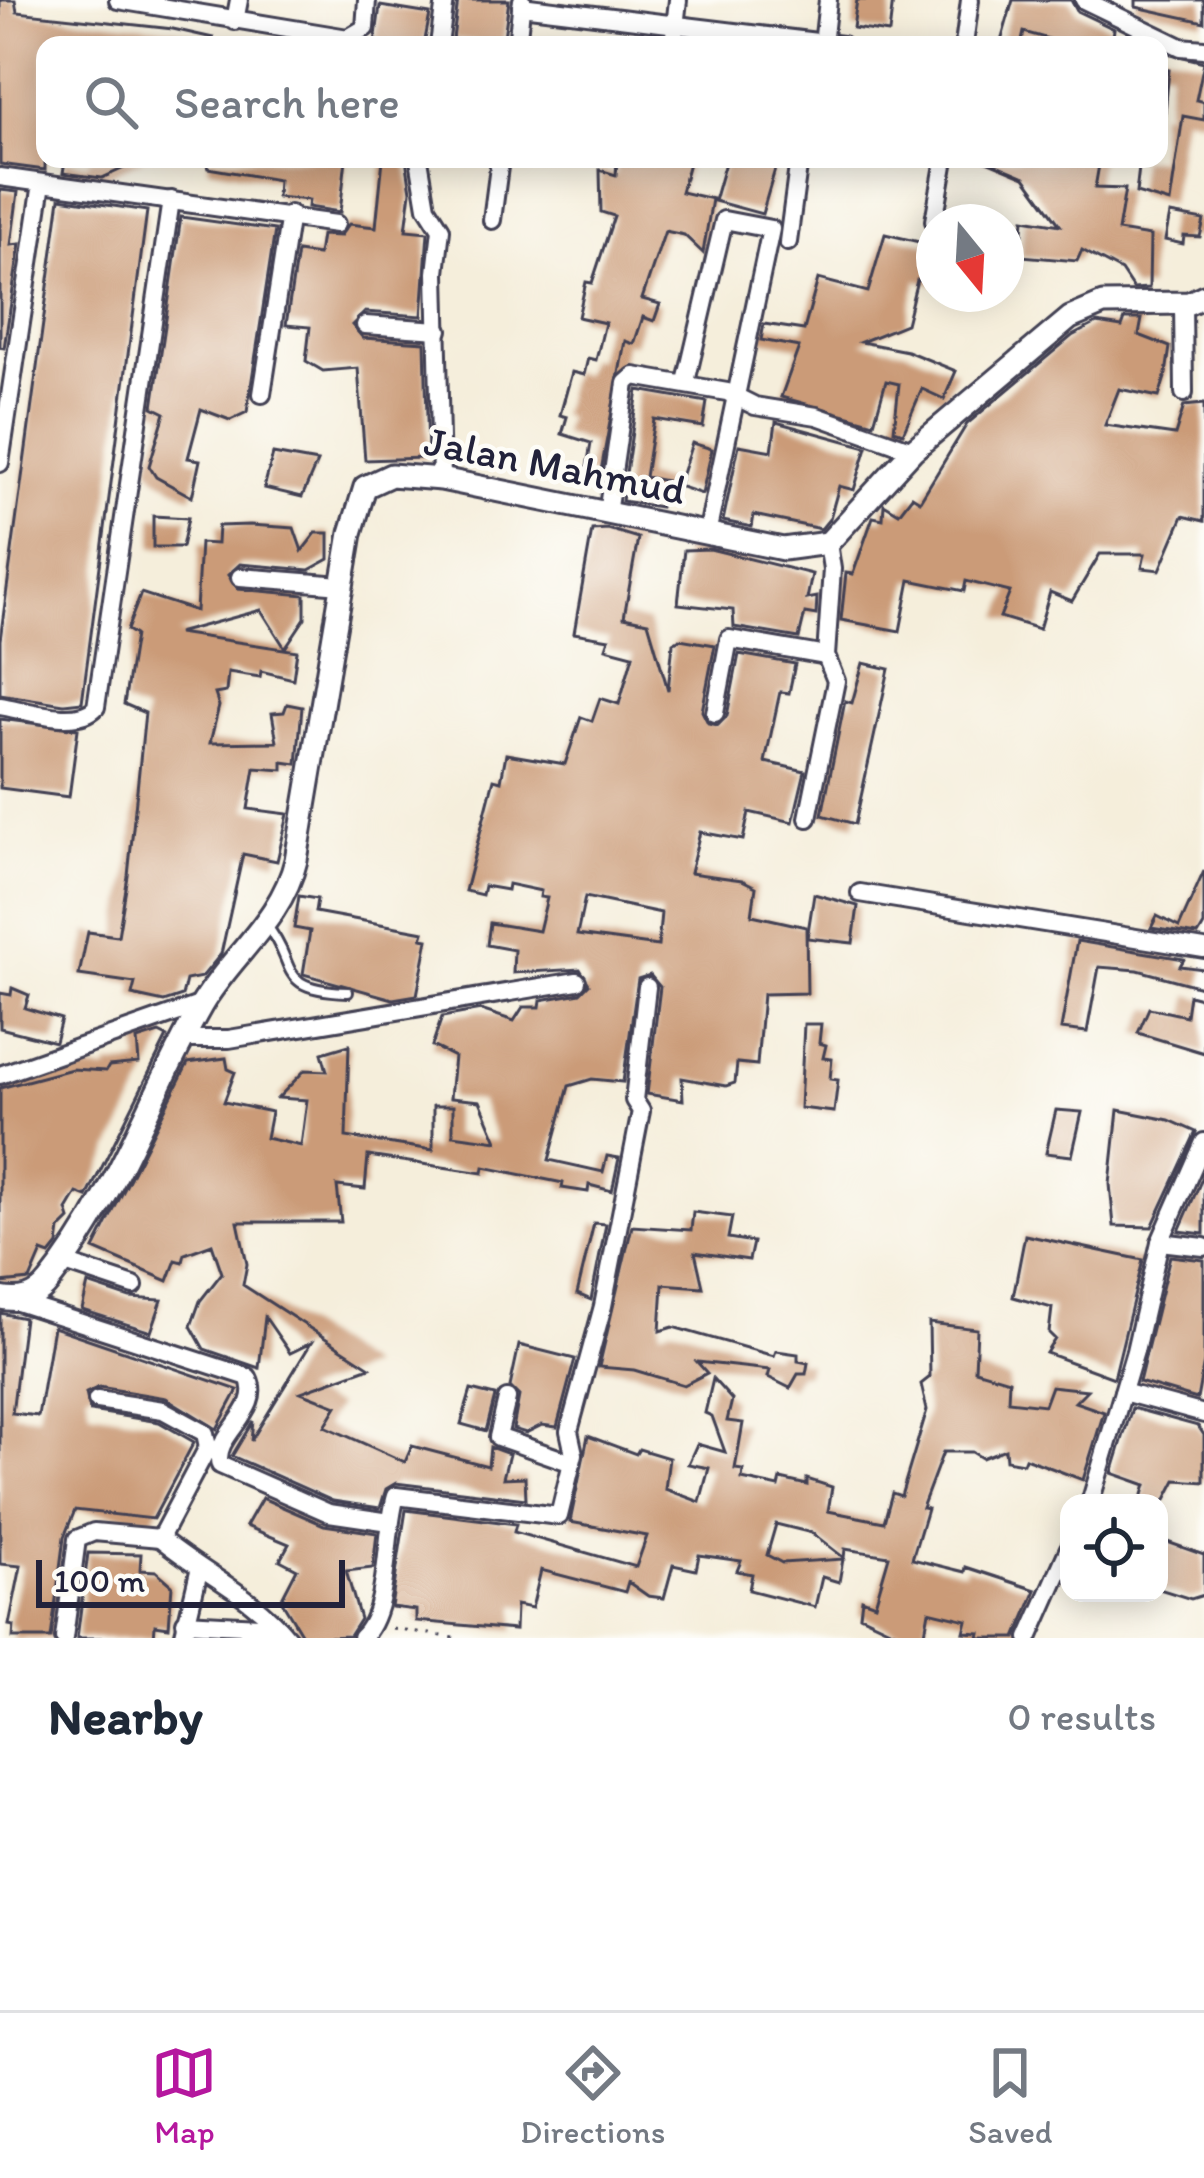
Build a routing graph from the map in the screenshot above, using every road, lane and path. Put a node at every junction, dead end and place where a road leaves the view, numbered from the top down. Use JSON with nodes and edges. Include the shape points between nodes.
{"nodes":[{"id":1,"x":118,"y":0,"type":"edge"},
{"id":2,"x":239,"y":0,"type":"edge"},
{"id":3,"x":368,"y":0,"type":"edge"},
{"id":4,"x":445,"y":0,"type":"edge"},
{"id":5,"x":678,"y":0,"type":"edge"},
{"id":6,"x":828,"y":0,"type":"edge"},
{"id":7,"x":970,"y":0,"type":"edge"},
{"id":8,"x":1084,"y":0,"type":"edge"},
{"id":9,"x":521,"y":3,"type":"edge"},
{"id":10,"x":235,"y":21,"type":"junction"},
{"id":11,"x":675,"y":22,"type":"junction"},
{"id":12,"x":335,"y":36,"type":"edge"},
{"id":13,"x":351,"y":36,"type":"edge"},
{"id":14,"x":440,"y":36,"type":"edge"},
{"id":15,"x":518,"y":36,"type":"edge"},
{"id":16,"x":674,"y":36,"type":"edge"},
{"id":17,"x":736,"y":36,"type":"edge"},
{"id":18,"x":830,"y":36,"type":"edge"},
{"id":19,"x":965,"y":36,"type":"edge"},
{"id":20,"x":1158,"y":36,"type":"edge"},
{"id":21,"x":1168,"y":41,"type":"edge"},
{"id":22,"x":1204,"y":50,"type":"edge"},
{"id":23,"x":420,"y":168,"type":"edge"},
{"id":24,"x":499,"y":168,"type":"edge"},
{"id":25,"x":798,"y":168,"type":"edge"},
{"id":26,"x":943,"y":168,"type":"edge"},
{"id":27,"x":0,"y":177,"type":"edge"},
{"id":28,"x":42,"y":183,"type":"junction"},
{"id":29,"x":171,"y":200,"type":"junction"},
{"id":30,"x":937,"y":204,"type":"edge"},
{"id":31,"x":290,"y":214,"type":"junction"},
{"id":32,"x":492,"y":220,"type":"dead end"},
{"id":33,"x":336,"y":224,"type":"dead end"},
{"id":34,"x":788,"y":242,"type":"dead end"},
{"id":35,"x":1193,"y":300,"type":"edge"},
{"id":36,"x":364,"y":325,"type":"dead end"},
{"id":37,"x":439,"y":330,"type":"junction"},
{"id":38,"x":686,"y":382,"type":"junction"},
{"id":39,"x":1184,"y":393,"type":"dead end"},
{"id":40,"x":262,"y":394,"type":"dead end"},
{"id":41,"x":735,"y":396,"type":"junction"},
{"id":42,"x":914,"y":450,"type":"junction"},
{"id":43,"x":0,"y":463,"type":"edge"},
{"id":44,"x":441,"y":479,"type":"junction"},
{"id":45,"x":607,"y":514,"type":"junction"},
{"id":46,"x":707,"y":534,"type":"junction"},
{"id":47,"x":828,"y":543,"type":"junction"},
{"id":48,"x":240,"y":577,"type":"dead end"},
{"id":49,"x":342,"y":585,"type":"junction"},
{"id":50,"x":826,"y":656,"type":"junction"},
{"id":51,"x":0,"y":706,"type":"edge"},
{"id":52,"x":715,"y":713,"type":"dead end"},
{"id":53,"x":808,"y":818,"type":"dead end"},
{"id":54,"x":860,"y":893,"type":"dead end"},
{"id":55,"x":265,"y":923,"type":"junction"},
{"id":56,"x":1204,"y":949,"type":"edge"},
{"id":57,"x":577,"y":981,"type":"dead end"},
{"id":58,"x":647,"y":987,"type":"dead end"},
{"id":59,"x":348,"y":992,"type":"dead end"},
{"id":60,"x":202,"y":1004,"type":"junction"},
{"id":61,"x":184,"y":1039,"type":"junction"},
{"id":62,"x":0,"y":1075,"type":"edge"},
{"id":63,"x":1204,"y":1142,"type":"edge"},
{"id":64,"x":1160,"y":1242,"type":"junction"},
{"id":65,"x":1204,"y":1247,"type":"edge"},
{"id":66,"x":62,"y":1262,"type":"junction"},
{"id":67,"x":134,"y":1286,"type":"dead end"},
{"id":68,"x":6,"y":1299,"type":"edge"},
{"id":69,"x":1123,"y":1392,"type":"junction"},
{"id":70,"x":97,"y":1400,"type":"dead end"},
{"id":71,"x":507,"y":1400,"type":"dead end"},
{"id":72,"x":1204,"y":1414,"type":"edge"},
{"id":73,"x":572,"y":1463,"type":"junction"},
{"id":74,"x":1093,"y":1494,"type":"edge"},
{"id":75,"x":391,"y":1522,"type":"junction"},
{"id":76,"x":160,"y":1538,"type":"junction"},
{"id":77,"x":1060,"y":1568,"type":"edge"},
{"id":78,"x":199,"y":1571,"type":"junction"},
{"id":79,"x":184,"y":1630,"type":"edge"},
{"id":80,"x":284,"y":1632,"type":"edge"},
{"id":81,"x":366,"y":1633,"type":"edge"},
{"id":82,"x":64,"y":1638,"type":"edge"},
{"id":83,"x":455,"y":1638,"type":"edge"},
{"id":84,"x":1029,"y":1638,"type":"edge"}],
"edges":[{"from":1,"to":10,"type":"street"},
{"from":2,"to":10,"type":"street"},
{"from":3,"to":13,"type":"street","via":[[365,28]]},
{"from":4,"to":14,"type":"street"},
{"from":5,"to":11,"type":"street"},
{"from":6,"to":18,"type":"street"},
{"from":7,"to":19,"type":"street"},
{"from":8,"to":20,"type":"street"},
{"from":9,"to":11,"type":"street"},
{"from":9,"to":15,"type":"street"},
{"from":10,"to":12,"type":"street"},
{"from":11,"to":16,"type":"street"},
{"from":11,"to":17,"type":"street"},
{"from":21,"to":22,"type":"street"},
{"from":23,"to":37,"type":"street","via":[[427,207],[442,229]]},
{"from":24,"to":32,"type":"street"},
{"from":25,"to":34,"type":"street"},
{"from":26,"to":30,"type":"street"},
{"from":27,"to":28,"type":"street"},
{"from":28,"to":29,"type":"street"},
{"from":28,"to":43,"type":"street"},
{"from":29,"to":31,"type":"street"},
{"from":29,"to":51,"type":"street","via":[[96,707],[72,717]]},
{"from":31,"to":33,"type":"street"},
{"from":31,"to":40,"type":"street"},
{"from":35,"to":39,"type":"street"},
{"from":35,"to":42,"type":"street","via":[[1103,304],[1070,318]]},
{"from":36,"to":37,"type":"street"},
{"from":37,"to":44,"type":"street"},
{"from":38,"to":41,"type":"street"},
{"from":38,"to":41,"type":"street","via":[[724,220],[771,229]]},
{"from":38,"to":45,"type":"street","via":[[634,376],[626,383]]},
{"from":41,"to":42,"type":"street"},
{"from":41,"to":46,"type":"street"},
{"from":42,"to":47,"type":"street"},
{"from":44,"to":45,"type":"street","name":"Jalan Mahmud"},
{"from":44,"to":49,"type":"street","name":"Jalan Mahmud","via":[[391,475],[365,487]]},
{"from":45,"to":46,"type":"street","name":"Jalan Mahmud"},
{"from":46,"to":47,"type":"street","name":"Jalan Mahmud","via":[[793,550]]},
{"from":47,"to":50,"type":"street"},
{"from":48,"to":49,"type":"street"},
{"from":49,"to":55,"type":"street","name":"Jalan Mahmud","via":[[296,860]]},
{"from":50,"to":52,"type":"street","via":[[729,639]]},
{"from":50,"to":53,"type":"street","via":[[836,682]]},
{"from":54,"to":56,"type":"street"},
{"from":55,"to":59,"type":"lane","via":[[294,977],[320,991]]},
{"from":55,"to":60,"type":"street","name":"Jalan Mahmud"},
{"from":57,"to":61,"type":"street","via":[[229,1039]]},
{"from":58,"to":73,"type":"street","via":[[638,1126],[569,1431]]},
{"from":60,"to":61,"type":"street","name":"Jalan Mahmud"},
{"from":60,"to":62,"type":"street"},
{"from":61,"to":66,"type":"street","name":"Jalan Mahmud"},
{"from":63,"to":64,"type":"street"},
{"from":64,"to":65,"type":"street"},
{"from":64,"to":69,"type":"street"},
{"from":66,"to":67,"type":"street"},
{"from":66,"to":68,"type":"street","name":"Jalan Mahmud","via":[[36,1294]]},
{"from":68,"to":75,"type":"street","via":[[248,1377],[251,1401],[220,1451],[220,1466],[329,1513]]},
{"from":69,"to":72,"type":"street"},
{"from":69,"to":74,"type":"street"},
{"from":70,"to":76,"type":"street","via":[[164,1410],[205,1433],[208,1447]]},
{"from":71,"to":73,"type":"street","via":[[498,1437]]},
{"from":73,"to":75,"type":"street","via":[[559,1516],[403,1494],[395,1497]]},
{"from":75,"to":81,"type":"street"},
{"from":76,"to":78,"type":"street"},
{"from":76,"to":82,"type":"street","via":[[94,1532],[77,1539]]},
{"from":77,"to":84,"type":"street"},
{"from":78,"to":79,"type":"street"},
{"from":78,"to":80,"type":"street","via":[[235,1588]]},
{"from":79,"to":80,"type":"street"},
{"from":81,"to":83,"type":"path"}]}
